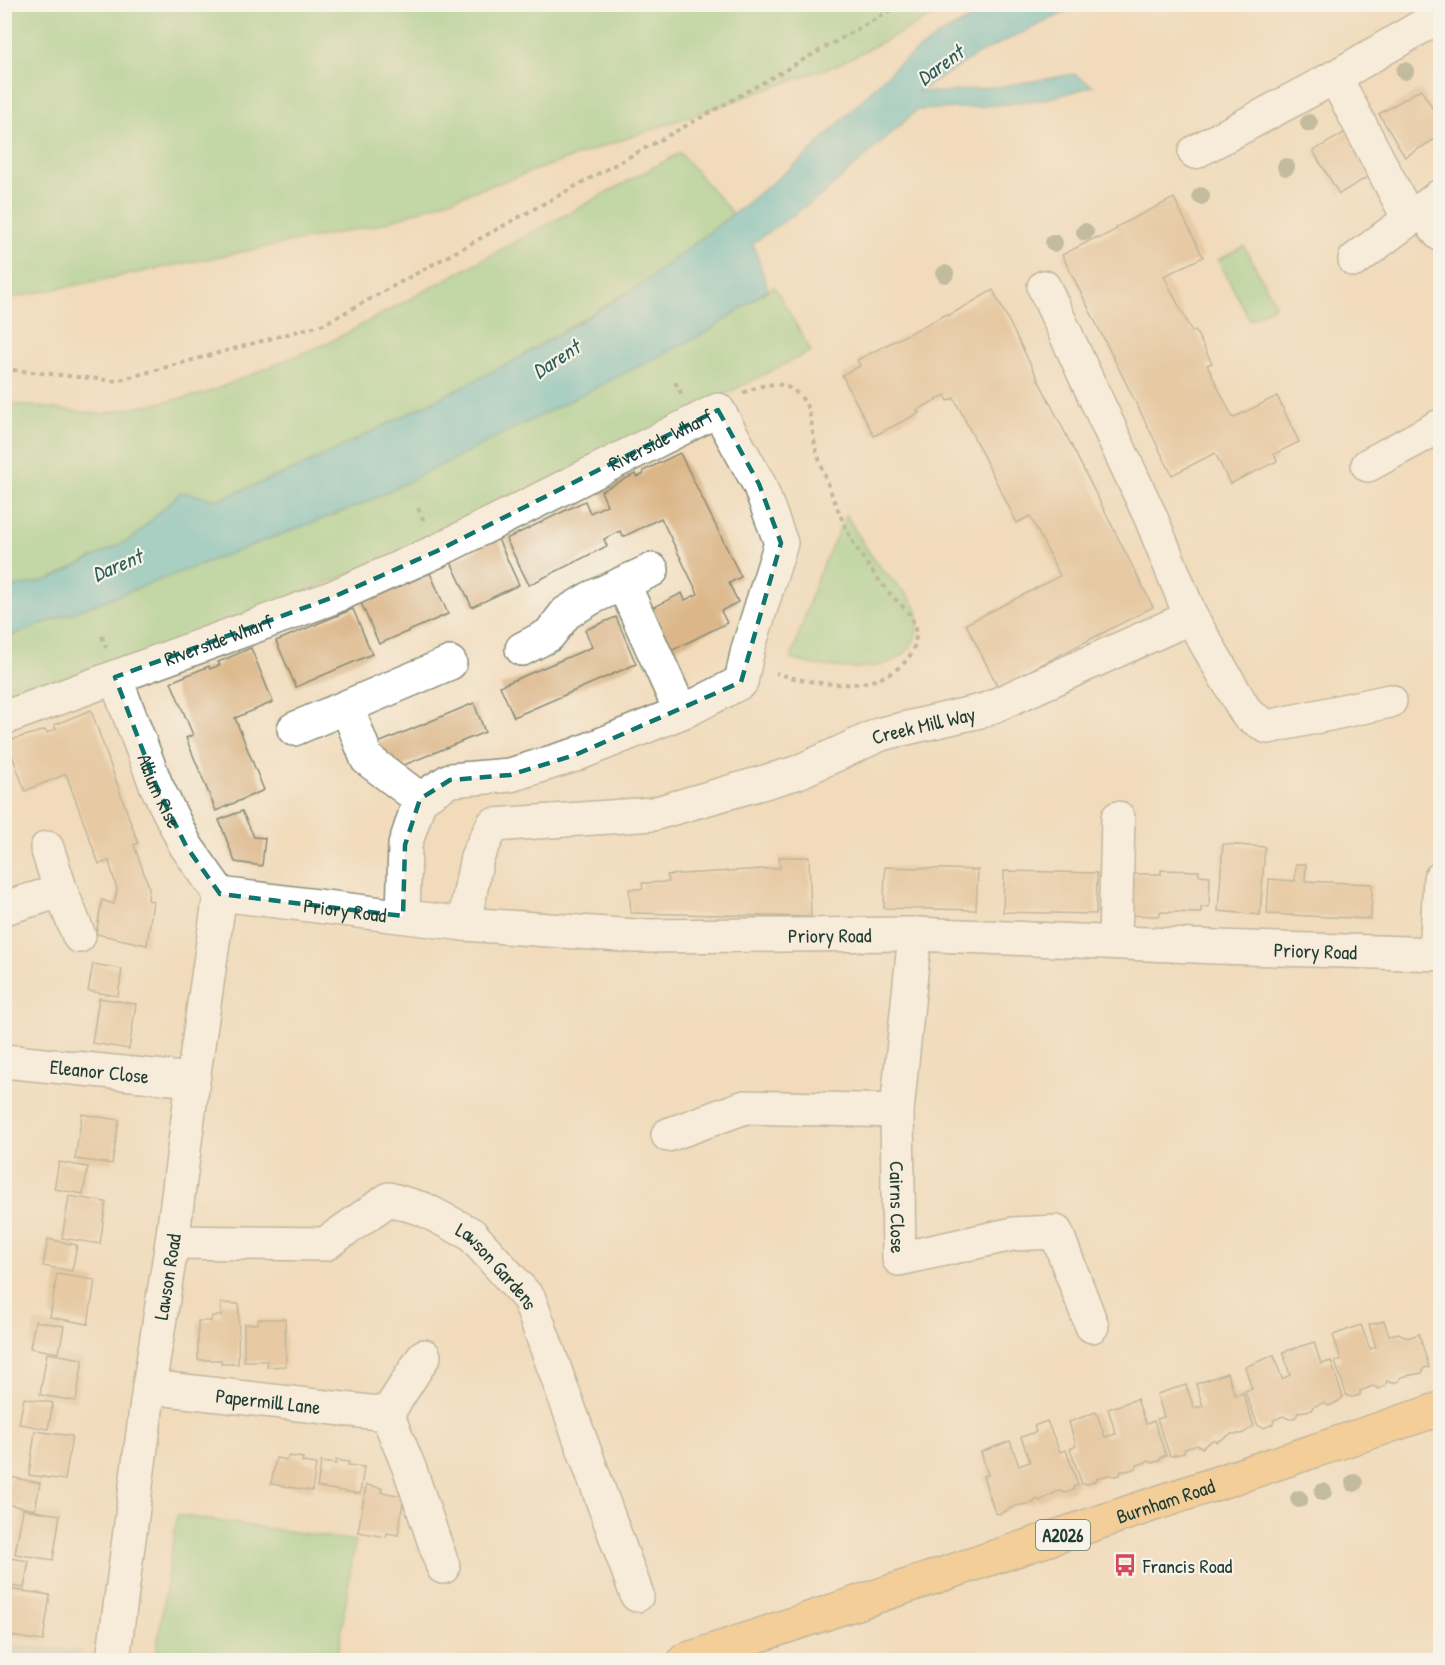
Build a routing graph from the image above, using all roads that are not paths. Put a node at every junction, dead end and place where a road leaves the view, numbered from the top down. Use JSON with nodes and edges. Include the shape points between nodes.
{"nodes":[{"id":1,"x":1431,"y":21,"type":"dead end"},
{"id":2,"x":1335,"y":77,"type":"junction"},
{"id":3,"x":1195,"y":152,"type":"dead end"},
{"id":4,"x":1428,"y":215,"type":"edge"},
{"id":5,"x":1355,"y":260,"type":"dead end"},
{"id":6,"x":1044,"y":286,"type":"dead end"},
{"id":7,"x":1440,"y":426,"type":"edge"},
{"id":8,"x":1368,"y":465,"type":"dead end"},
{"id":9,"x":1191,"y":616,"type":"junction"},
{"id":10,"x":522,"y":649,"type":"dead end"},
{"id":11,"x":450,"y":663,"type":"dead end"},
{"id":12,"x":115,"y":677,"type":"junction"},
{"id":13,"x":1390,"y":701,"type":"dead end"},
{"id":14,"x":347,"y":707,"type":"junction"},
{"id":15,"x":681,"y":712,"type":"junction"},
{"id":16,"x":4,"y":718,"type":"edge"},
{"id":17,"x":294,"y":729,"type":"dead end"},
{"id":18,"x":420,"y":799,"type":"junction"},
{"id":19,"x":1118,"y":818,"type":"dead end"},
{"id":20,"x":46,"y":848,"type":"dead end"},
{"id":21,"x":1440,"y":879,"type":"edge"},
{"id":22,"x":61,"y":891,"type":"junction"},
{"id":23,"x":220,"y":894,"type":"junction"},
{"id":24,"x":4,"y":908,"type":"edge"},
{"id":25,"x":403,"y":916,"type":"junction"},
{"id":26,"x":464,"y":924,"type":"junction"},
{"id":27,"x":915,"y":934,"type":"junction"},
{"id":28,"x":79,"y":936,"type":"dead end"},
{"id":29,"x":1115,"y":941,"type":"junction"},
{"id":30,"x":1438,"y":953,"type":"edge"},
{"id":31,"x":4,"y":1061,"type":"edge"},
{"id":32,"x":193,"y":1080,"type":"junction"},
{"id":33,"x":897,"y":1111,"type":"junction"},
{"id":34,"x":668,"y":1135,"type":"dead end"},
{"id":35,"x":172,"y":1242,"type":"junction"},
{"id":36,"x":1092,"y":1326,"type":"dead end"},
{"id":37,"x":424,"y":1356,"type":"dead end"},
{"id":38,"x":149,"y":1387,"type":"junction"},
{"id":39,"x":1440,"y":1409,"type":"edge"},
{"id":40,"x":387,"y":1414,"type":"junction"},
{"id":41,"x":443,"y":1567,"type":"dead end"},
{"id":42,"x":637,"y":1594,"type":"dead end"},
{"id":43,"x":113,"y":1660,"type":"edge"},
{"id":44,"x":685,"y":1660,"type":"edge"}],
"edges":[{"from":1,"to":2,"type":"street"},
{"from":2,"to":3,"type":"street"},
{"from":2,"to":4,"type":"street"},
{"from":4,"to":5,"type":"street"},
{"from":6,"to":9,"type":"street"},
{"from":7,"to":8,"type":"street"},
{"from":9,"to":13,"type":"street","via":[[1247,714],[1269,727]]},
{"from":9,"to":26,"type":"street","name":"Creek Mill Way","via":[[985,710],[881,734],[796,774],[653,814],[493,825],[477,857]]},
{"from":10,"to":15,"type":"street","via":[[549,635],[566,613],[637,577]]},
{"from":11,"to":14,"type":"street"},
{"from":12,"to":15,"type":"street","name":"Riverside Wharf","via":[[342,593],[437,551],[718,410],[759,484],[780,543],[741,682]]},
{"from":12,"to":16,"type":"street","name":"Riverside Wharf"},
{"from":12,"to":23,"type":"street","name":"Allium Rise","via":[[156,785],[186,846]]},
{"from":14,"to":17,"type":"street"},
{"from":14,"to":18,"type":"street","via":[[367,759]]},
{"from":15,"to":18,"type":"street","name":"Riverside Wharf","via":[[574,756],[510,775],[450,780]]},
{"from":18,"to":25,"type":"street","via":[[405,845]]},
{"from":19,"to":29,"type":"street"},
{"from":20,"to":22,"type":"street"},
{"from":21,"to":30,"type":"street"},
{"from":22,"to":24,"type":"street"},
{"from":22,"to":28,"type":"street"},
{"from":23,"to":25,"type":"street","name":"Priory Road"},
{"from":23,"to":32,"type":"street","name":"Lawson Road"},
{"from":25,"to":26,"type":"street","name":"Priory Road"},
{"from":26,"to":27,"type":"street","name":"Priory Road","via":[[635,936]]},
{"from":27,"to":29,"type":"street","name":"Priory Road"},
{"from":27,"to":33,"type":"street","name":"Cairns Close"},
{"from":29,"to":30,"type":"street","name":"Priory Road"},
{"from":31,"to":32,"type":"street","name":"Eleanor Close"},
{"from":32,"to":35,"type":"street","name":"Lawson Road"},
{"from":33,"to":34,"type":"street","via":[[745,1107]]},
{"from":33,"to":36,"type":"street","name":"Cairns Close","via":[[899,1259],[1013,1234],[1056,1232]]},
{"from":35,"to":38,"type":"street","name":"Lawson Road"},
{"from":35,"to":42,"type":"street","name":"Lawson Gardens","via":[[325,1244],[389,1199],[423,1209],[471,1234],[529,1299]]},
{"from":37,"to":40,"type":"street"},
{"from":38,"to":40,"type":"street","name":"Papermill Lane"},
{"from":38,"to":43,"type":"street","name":"Lawson Road"},
{"from":39,"to":44,"type":"main road","name":"Burnham Road","number":"A2026"},
{"from":40,"to":41,"type":"street"}]}
